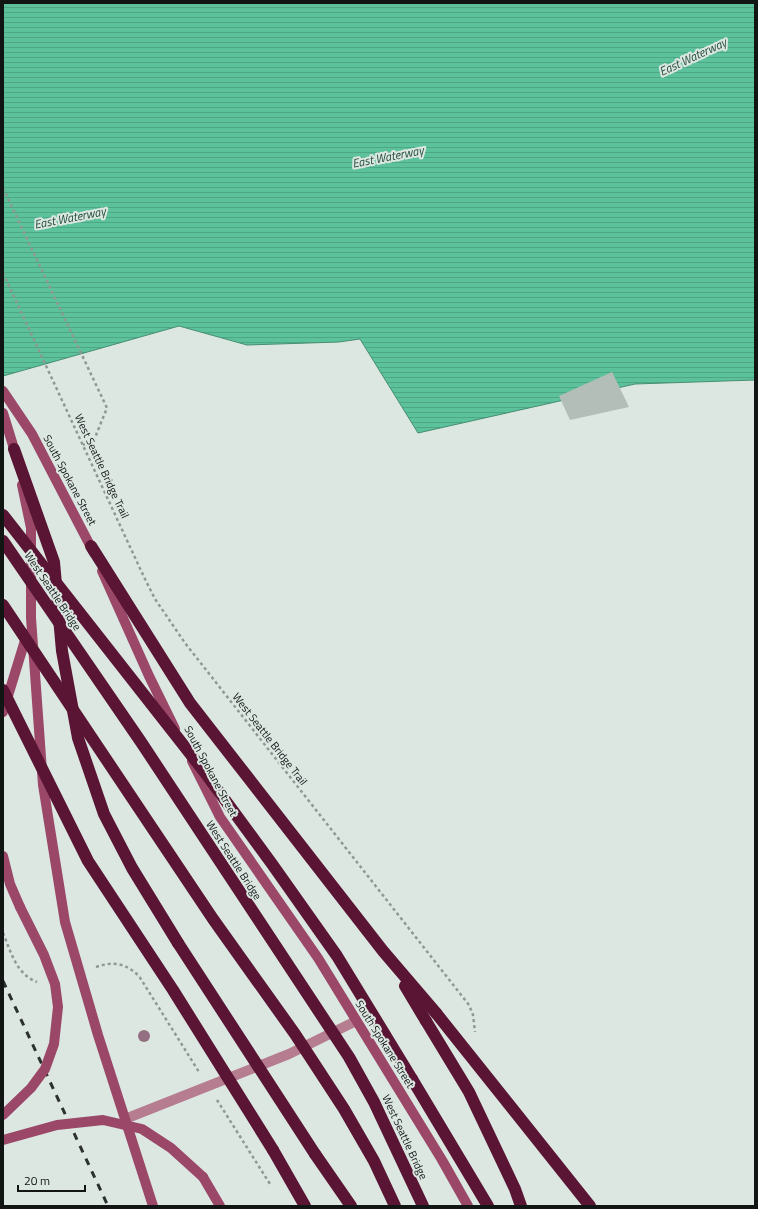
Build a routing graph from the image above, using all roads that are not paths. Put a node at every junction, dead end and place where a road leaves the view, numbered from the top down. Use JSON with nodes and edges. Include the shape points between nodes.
{"nodes":[{"id":1,"x":3,"y":391,"type":"edge"},
{"id":2,"x":3,"y":413,"type":"edge"},
{"id":3,"x":14,"y":449,"type":"junction"},
{"id":4,"x":3,"y":515,"type":"edge"},
{"id":5,"x":3,"y":540,"type":"edge"},
{"id":6,"x":91,"y":546,"type":"junction"},
{"id":7,"x":3,"y":605,"type":"edge"},
{"id":8,"x":31,"y":618,"type":"junction"},
{"id":9,"x":3,"y":690,"type":"edge"},
{"id":10,"x":3,"y":712,"type":"edge"},
{"id":11,"x":3,"y":856,"type":"edge"},
{"id":12,"x":431,"y":1017,"type":"junction"},
{"id":13,"x":356,"y":1021,"type":"junction"},
{"id":14,"x":3,"y":1115,"type":"edge"},
{"id":15,"x":125,"y":1119,"type":"junction"},
{"id":16,"x":3,"y":1140,"type":"edge"},
{"id":17,"x":315,"y":1154,"type":"junction"},
{"id":18,"x":153,"y":1206,"type":"edge"},
{"id":19,"x":220,"y":1206,"type":"edge"},
{"id":20,"x":305,"y":1206,"type":"edge"},
{"id":21,"x":340,"y":1206,"type":"edge"},
{"id":22,"x":351,"y":1206,"type":"edge"},
{"id":23,"x":395,"y":1206,"type":"edge"},
{"id":24,"x":423,"y":1206,"type":"edge"},
{"id":25,"x":468,"y":1206,"type":"edge"},
{"id":26,"x":488,"y":1206,"type":"edge"},
{"id":27,"x":521,"y":1206,"type":"edge"},
{"id":28,"x":590,"y":1206,"type":"edge"}],
"edges":[{"from":1,"to":6,"type":"main road","name":"South Spokane Street","via":[[32,434]]},
{"from":2,"to":3,"type":"main road"},
{"from":3,"to":8,"type":"main road","via":[[31,528]]},
{"from":3,"to":17,"type":"highway","bridge":true,"via":[[54,562],[62,651],[78,738],[104,814],[132,868],[178,943]]},
{"from":4,"to":26,"type":"highway","bridge":true,"via":[[204,770],[333,950]]},
{"from":5,"to":24,"type":"highway","name":"West Seattle Bridge","bridge":true,"via":[[141,742],[349,1057],[374,1102]]},
{"from":6,"to":12,"type":"highway","via":[[190,702]]},
{"from":6,"to":13,"type":"main road","name":"South Spokane Street","via":[[149,676],[220,817],[318,958]]},
{"from":7,"to":23,"type":"highway","bridge":true,"via":[[213,919],[336,1096],[374,1161]]},
{"from":8,"to":10,"type":"main road"},
{"from":8,"to":15,"type":"main road","via":[[43,785],[65,922]]},
{"from":9,"to":20,"type":"highway","bridge":true,"via":[[88,861],[177,997]]},
{"from":11,"to":14,"type":"main road","bridge":true,"via":[[10,884],[55,984],[58,1007],[54,1044],[45,1069],[31,1088]]},
{"from":12,"to":27,"type":"highway","bridge":true,"via":[[469,1092]]},
{"from":12,"to":28,"type":"highway","bridge":true},
{"from":13,"to":15,"type":"street","via":[[289,1054]]},
{"from":13,"to":25,"type":"main road","name":"South Spokane Street"},
{"from":15,"to":18,"type":"main road"},
{"from":16,"to":19,"type":"main road","bridge":true,"via":[[57,1125],[103,1120],[142,1129],[171,1148],[203,1177]]},
{"from":17,"to":21,"type":"highway"},
{"from":17,"to":22,"type":"highway"}]}
